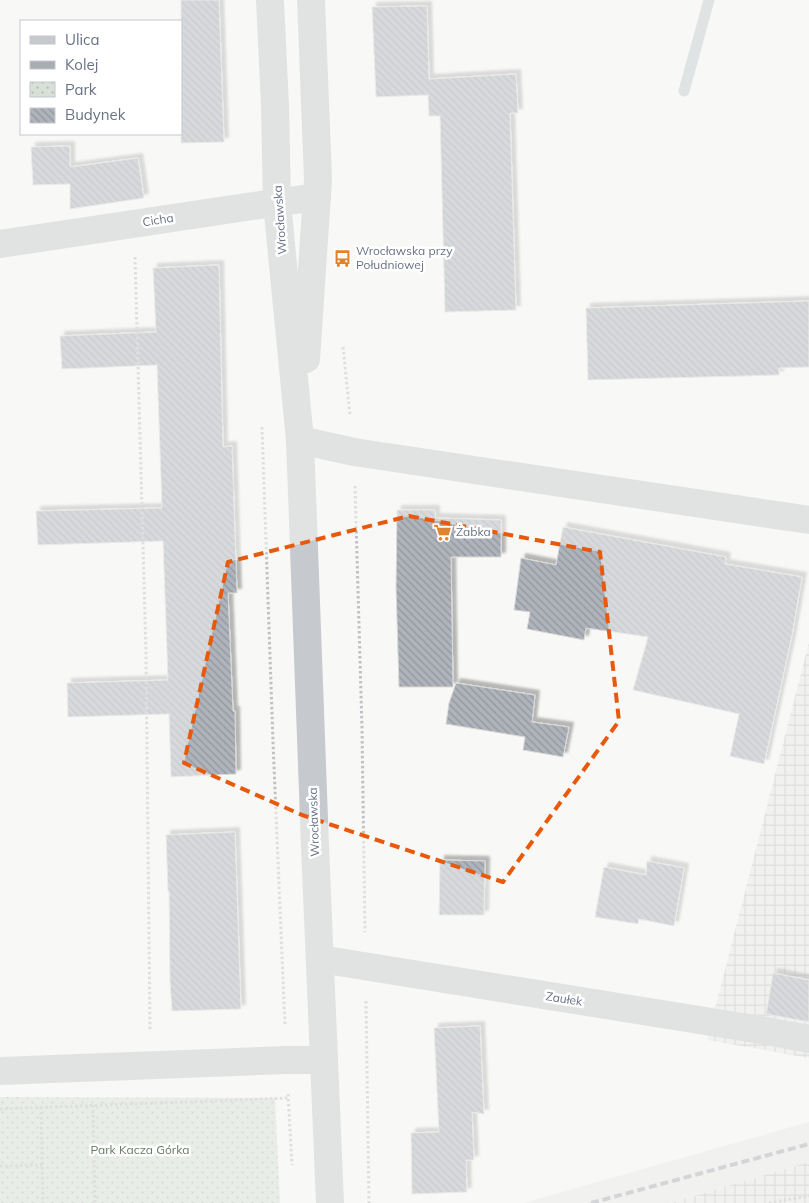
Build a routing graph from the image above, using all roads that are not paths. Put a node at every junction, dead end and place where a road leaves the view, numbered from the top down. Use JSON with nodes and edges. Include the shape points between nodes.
{"nodes":[{"id":1,"x":270,"y":0,"type":"edge"},
{"id":2,"x":310,"y":0,"type":"edge"},
{"id":3,"x":317,"y":198,"type":"junction"},
{"id":4,"x":277,"y":203,"type":"junction"},
{"id":5,"x":0,"y":244,"type":"edge"},
{"id":6,"x":300,"y":440,"type":"junction"},
{"id":7,"x":809,"y":520,"type":"edge"},
{"id":8,"x":320,"y":959,"type":"junction"},
{"id":9,"x":809,"y":1039,"type":"edge"},
{"id":10,"x":324,"y":1060,"type":"junction"},
{"id":11,"x":0,"y":1072,"type":"edge"},
{"id":12,"x":330,"y":1203,"type":"edge"}],
"edges":[{"from":1,"to":4,"type":"street","name":"Wrocławska"},
{"from":2,"to":3,"type":"street","name":"Wrocławska"},
{"from":3,"to":4,"type":"street","name":"Cicha"},
{"from":3,"to":6,"type":"street","name":"Wrocławska"},
{"from":4,"to":5,"type":"street","name":"Cicha"},
{"from":4,"to":6,"type":"street","name":"Wrocławska"},
{"from":6,"to":7,"type":"street","via":[[354,452]]},
{"from":6,"to":8,"type":"street","name":"Wrocławska"},
{"from":8,"to":9,"type":"street","name":"Zaułek"},
{"from":8,"to":10,"type":"street","name":"Wrocławska"},
{"from":10,"to":11,"type":"street"},
{"from":10,"to":12,"type":"street","name":"Wrocławska"}]}
